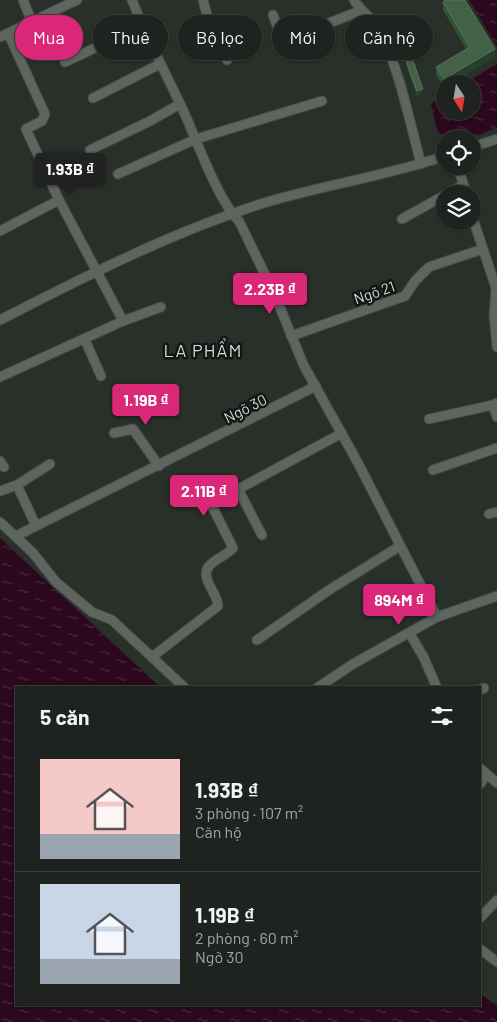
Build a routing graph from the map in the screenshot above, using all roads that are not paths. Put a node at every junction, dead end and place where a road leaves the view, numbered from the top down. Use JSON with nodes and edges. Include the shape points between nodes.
{"nodes":[{"id":1,"x":23,"y":0,"type":"edge"},
{"id":2,"x":77,"y":0,"type":"edge"},
{"id":3,"x":132,"y":0,"type":"edge"},
{"id":4,"x":203,"y":0,"type":"edge"},
{"id":5,"x":354,"y":0,"type":"edge"},
{"id":6,"x":360,"y":11,"type":"junction"},
{"id":7,"x":29,"y":15,"type":"edge"},
{"id":8,"x":46,"y":15,"type":"edge"},
{"id":9,"x":138,"y":15,"type":"edge"},
{"id":10,"x":207,"y":15,"type":"edge"},
{"id":11,"x":335,"y":21,"type":"edge"},
{"id":12,"x":4,"y":35,"type":"edge"},
{"id":13,"x":93,"y":49,"type":"edge"},
{"id":14,"x":158,"y":60,"type":"edge"},
{"id":15,"x":65,"y":62,"type":"dead end"},
{"id":16,"x":160,"y":64,"type":"junction"},
{"id":17,"x":93,"y":98,"type":"dead end"},
{"id":18,"x":322,"y":101,"type":"dead end"},
{"id":19,"x":180,"y":104,"type":"junction"},
{"id":20,"x":196,"y":139,"type":"junction"},
{"id":21,"x":497,"y":139,"type":"edge"},
{"id":22,"x":481,"y":144,"type":"edge"},
{"id":23,"x":90,"y":150,"type":"dead end"},
{"id":24,"x":436,"y":159,"type":"edge"},
{"id":25,"x":421,"y":164,"type":"junction"},
{"id":26,"x":118,"y":174,"type":"dead end"},
{"id":27,"x":59,"y":200,"type":"junction"},
{"id":28,"x":436,"y":200,"type":"edge"},
{"id":29,"x":233,"y":215,"type":"junction"},
{"id":30,"x":402,"y":219,"type":"dead end"},
{"id":31,"x":477,"y":230,"type":"edge"},
{"id":32,"x":0,"y":231,"type":"edge"},
{"id":33,"x":483,"y":249,"type":"junction"},
{"id":34,"x":98,"y":270,"type":"junction"},
{"id":35,"x":161,"y":307,"type":"dead end"},
{"id":36,"x":0,"y":320,"type":"edge"},
{"id":37,"x":123,"y":321,"type":"junction"},
{"id":38,"x":291,"y":336,"type":"junction"},
{"id":39,"x":85,"y":340,"type":"junction"},
{"id":40,"x":497,"y":346,"type":"edge"},
{"id":41,"x":101,"y":376,"type":"dead end"},
{"id":42,"x":0,"y":377,"type":"edge"},
{"id":43,"x":316,"y":386,"type":"junction"},
{"id":44,"x":495,"y":404,"type":"edge"},
{"id":45,"x":497,"y":416,"type":"edge"},
{"id":46,"x":428,"y":419,"type":"dead end"},
{"id":47,"x":114,"y":433,"type":"dead end"},
{"id":48,"x":342,"y":433,"type":"junction"},
{"id":49,"x":497,"y":448,"type":"edge"},
{"id":50,"x":50,"y":464,"type":"dead end"},
{"id":51,"x":160,"y":466,"type":"junction"},
{"id":52,"x":432,"y":470,"type":"dead end"},
{"id":53,"x":17,"y":485,"type":"junction"},
{"id":54,"x":238,"y":489,"type":"junction"},
{"id":55,"x":0,"y":491,"type":"edge"},
{"id":56,"x":0,"y":522,"type":"edge"},
{"id":57,"x":36,"y":526,"type":"junction"},
{"id":58,"x":262,"y":535,"type":"dead end"},
{"id":59,"x":16,"y":536,"type":"junction"},
{"id":60,"x":400,"y":546,"type":"junction"},
{"id":61,"x":497,"y":596,"type":"edge"},
{"id":62,"x":436,"y":618,"type":"junction"},
{"id":63,"x":410,"y":634,"type":"junction"},
{"id":64,"x":257,"y":640,"type":"dead end"},
{"id":65,"x":152,"y":657,"type":"junction"},
{"id":66,"x":183,"y":686,"type":"edge"},
{"id":67,"x":320,"y":686,"type":"edge"},
{"id":68,"x":436,"y":686,"type":"edge"},
{"id":69,"x":483,"y":772,"type":"edge"},
{"id":70,"x":497,"y":783,"type":"edge"},
{"id":71,"x":497,"y":900,"type":"edge"},
{"id":72,"x":481,"y":917,"type":"edge"},
{"id":73,"x":481,"y":950,"type":"edge"},
{"id":74,"x":497,"y":962,"type":"edge"}],
"edges":[{"from":1,"to":7,"type":"street"},
{"from":2,"to":8,"type":"street"},
{"from":3,"to":9,"type":"street"},
{"from":4,"to":10,"type":"street"},
{"from":5,"to":6,"type":"street"},
{"from":6,"to":11,"type":"street"},
{"from":6,"to":25,"type":"street","via":[[380,31],[400,84]]},
{"from":12,"to":27,"type":"street","via":[[45,114],[42,121],[26,129]]},
{"from":13,"to":15,"type":"street"},
{"from":14,"to":16,"type":"street"},
{"from":16,"to":17,"type":"street"},
{"from":16,"to":19,"type":"street"},
{"from":18,"to":20,"type":"street"},
{"from":19,"to":20,"type":"street"},
{"from":19,"to":23,"type":"street"},
{"from":20,"to":26,"type":"street"},
{"from":20,"to":29,"type":"street"},
{"from":21,"to":22,"type":"street"},
{"from":24,"to":25,"type":"street"},
{"from":25,"to":29,"type":"street","via":[[265,203]]},
{"from":27,"to":32,"type":"street"},
{"from":27,"to":34,"type":"street"},
{"from":28,"to":30,"type":"street"},
{"from":29,"to":34,"type":"street","via":[[153,244]]},
{"from":29,"to":38,"type":"street","via":[[239,221],[274,293]]},
{"from":31,"to":33,"type":"street"},
{"from":33,"to":38,"type":"street","name":"Ngõ 21","via":[[430,267],[405,296]]},
{"from":33,"to":40,"type":"street","via":[[496,288]]},
{"from":34,"to":36,"type":"street"},
{"from":34,"to":37,"type":"street"},
{"from":35,"to":37,"type":"street"},
{"from":37,"to":39,"type":"street"},
{"from":38,"to":43,"type":"street"},
{"from":39,"to":41,"type":"street"},
{"from":39,"to":42,"type":"street"},
{"from":43,"to":48,"type":"street"},
{"from":43,"to":51,"type":"street","name":"Ngõ 30"},
{"from":44,"to":45,"type":"street"},
{"from":44,"to":46,"type":"street"},
{"from":47,"to":51,"type":"street","via":[[133,429]]},
{"from":48,"to":54,"type":"street"},
{"from":48,"to":60,"type":"street"},
{"from":49,"to":52,"type":"street"},
{"from":50,"to":53,"type":"street"},
{"from":51,"to":57,"type":"street","name":"Ngõ 30"},
{"from":53,"to":55,"type":"street"},
{"from":53,"to":57,"type":"street"},
{"from":54,"to":58,"type":"street"},
{"from":54,"to":65,"type":"street","via":[[211,505],[233,546],[207,570],[206,576],[218,606]]},
{"from":56,"to":59,"type":"street"},
{"from":57,"to":59,"type":"street","name":"Ngõ 30"},
{"from":59,"to":65,"type":"street","via":[[56,582],[92,612],[112,620]]},
{"from":60,"to":62,"type":"street"},
{"from":60,"to":64,"type":"street"},
{"from":61,"to":62,"type":"street"},
{"from":62,"to":63,"type":"street"},
{"from":63,"to":67,"type":"street","via":[[353,664]]},
{"from":63,"to":68,"type":"street"},
{"from":65,"to":66,"type":"street"},
{"from":69,"to":70,"type":"street"},
{"from":71,"to":72,"type":"street"},
{"from":73,"to":74,"type":"street"}]}
